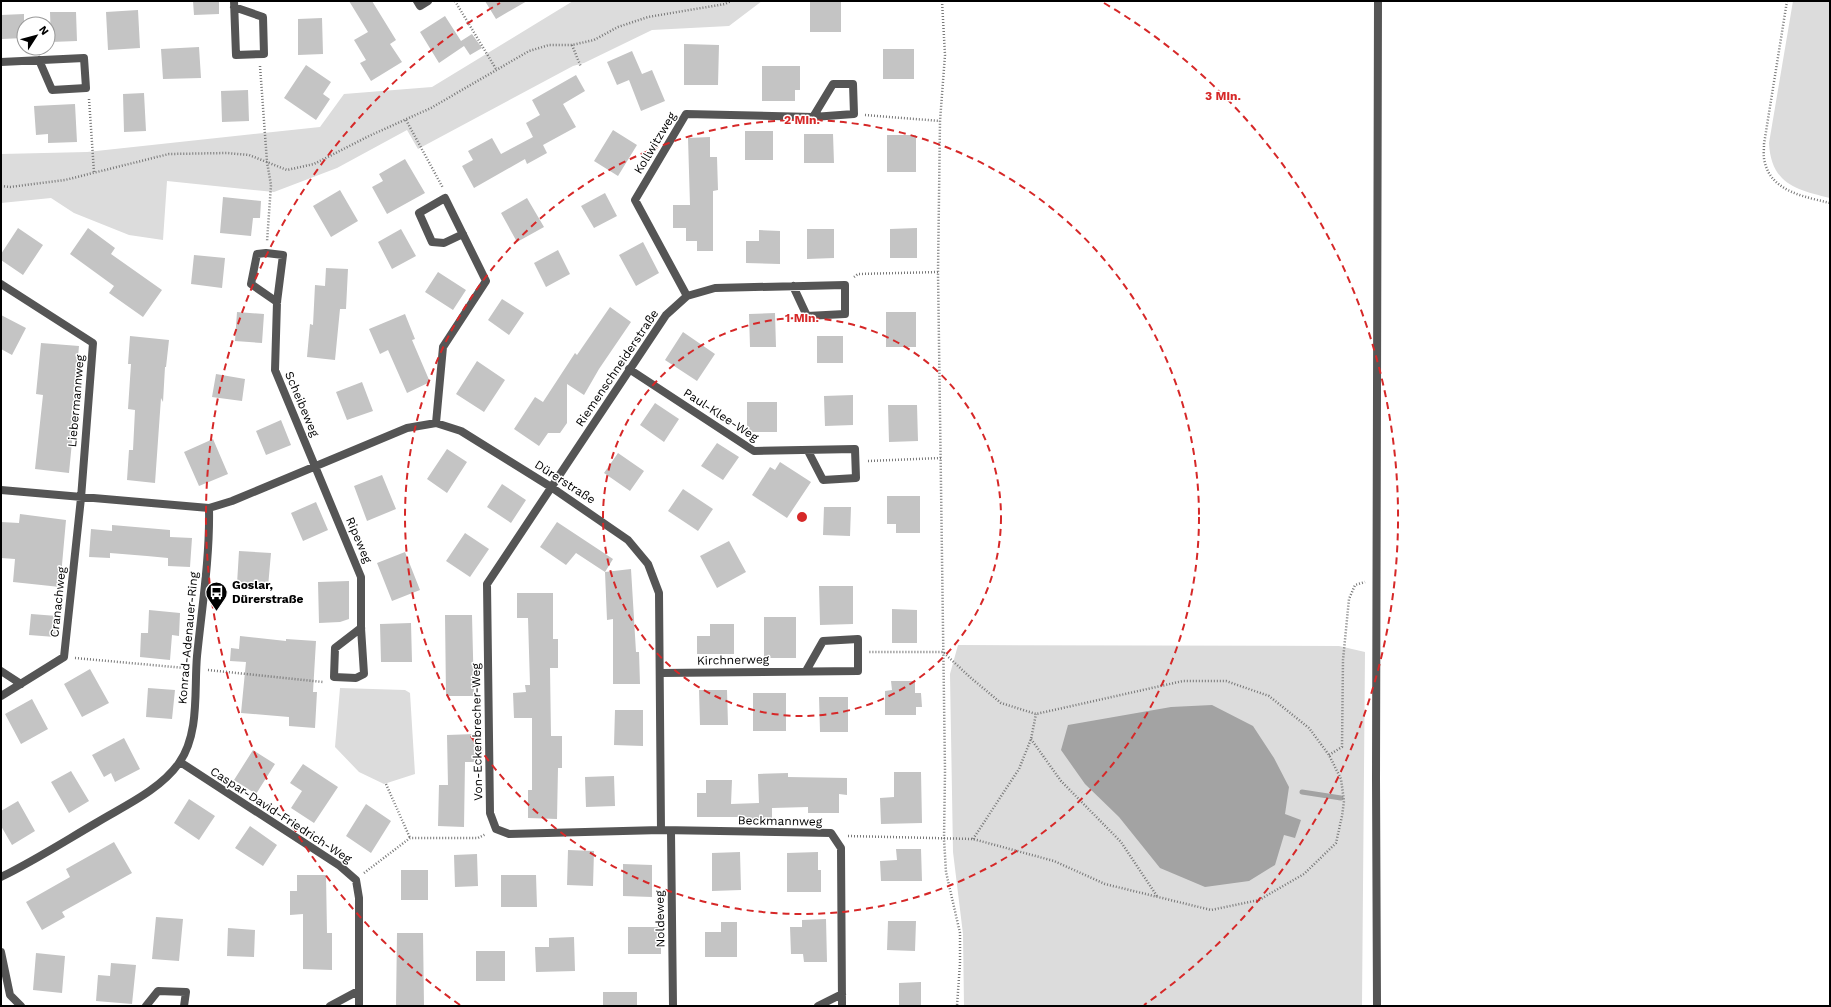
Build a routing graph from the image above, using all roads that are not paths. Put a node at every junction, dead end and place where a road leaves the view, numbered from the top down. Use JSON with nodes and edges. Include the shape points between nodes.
{"nodes":[{"id":1,"x":417,"y":1,"type":"edge"},
{"id":2,"x":428,"y":1,"type":"edge"},
{"id":3,"x":1378,"y":1,"type":"edge"},
{"id":4,"x":234,"y":4,"type":"edge"},
{"id":5,"x":39,"y":60,"type":"junction"},
{"id":6,"x":1,"y":62,"type":"edge"},
{"id":7,"x":813,"y":117,"type":"junction"},
{"id":8,"x":463,"y":234,"type":"junction"},
{"id":9,"x":1,"y":284,"type":"edge"},
{"id":10,"x":793,"y":286,"type":"junction"},
{"id":11,"x":687,"y":296,"type":"junction"},
{"id":12,"x":277,"y":302,"type":"junction"},
{"id":13,"x":630,"y":369,"type":"junction"},
{"id":14,"x":436,"y":423,"type":"junction"},
{"id":15,"x":808,"y":451,"type":"junction"},
{"id":16,"x":315,"y":466,"type":"junction"},
{"id":17,"x":551,"y":487,"type":"junction"},
{"id":18,"x":1,"y":490,"type":"edge"},
{"id":19,"x":81,"y":498,"type":"junction"},
{"id":20,"x":209,"y":508,"type":"junction"},
{"id":21,"x":361,"y":628,"type":"junction"},
{"id":22,"x":1,"y":671,"type":"edge"},
{"id":23,"x":806,"y":671,"type":"junction"},
{"id":24,"x":661,"y":673,"type":"junction"},
{"id":25,"x":21,"y":684,"type":"junction"},
{"id":26,"x":1,"y":696,"type":"edge"},
{"id":27,"x":180,"y":762,"type":"junction"},
{"id":28,"x":661,"y":830,"type":"junction"},
{"id":29,"x":671,"y":832,"type":"junction"},
{"id":30,"x":1,"y":877,"type":"edge"},
{"id":31,"x":1,"y":952,"type":"edge"},
{"id":32,"x":358,"y":991,"type":"junction"},
{"id":33,"x":842,"y":994,"type":"junction"},
{"id":34,"x":21,"y":1006,"type":"edge"},
{"id":35,"x":146,"y":1006,"type":"edge"},
{"id":36,"x":184,"y":1006,"type":"edge"},
{"id":37,"x":330,"y":1006,"type":"edge"},
{"id":38,"x":359,"y":1006,"type":"edge"},
{"id":39,"x":673,"y":1006,"type":"edge"},
{"id":40,"x":818,"y":1006,"type":"edge"},
{"id":41,"x":842,"y":1006,"type":"edge"},
{"id":42,"x":1377,"y":1006,"type":"edge"}],
"edges":[{"from":1,"to":2,"type":"street","via":[[420,6]]},
{"from":3,"to":42,"type":"street"},
{"from":4,"to":4,"type":"street","via":[[236,55],[264,54],[263,17]]},
{"from":5,"to":5,"type":"street","via":[[84,58],[86,88],[52,90]]},
{"from":5,"to":6,"type":"street"},
{"from":7,"to":7,"type":"street","name":"Kollwitzweg","via":[[854,114],[853,84],[832,84]]},
{"from":7,"to":11,"type":"street","name":"Kollwitzweg","via":[[686,114],[635,200]]},
{"from":8,"to":8,"type":"street","via":[[445,198],[419,213],[432,242],[444,243]]},
{"from":8,"to":14,"type":"street","via":[[486,281],[443,347]]},
{"from":9,"to":19,"type":"street","name":"Liebermannweg","via":[[93,343]]},
{"from":10,"to":10,"type":"street","name":"Riemenschneiderstraße","via":[[845,285],[845,314],[807,316]]},
{"from":10,"to":11,"type":"street","name":"Riemenschneiderstraße","via":[[715,288]]},
{"from":11,"to":13,"type":"street","name":"Riemenschneiderstraße","via":[[666,315]]},
{"from":12,"to":12,"type":"street","name":"Scheibeweg","via":[[251,284],[257,254],[283,255]]},
{"from":12,"to":16,"type":"street","name":"Scheibeweg","via":[[275,370]]},
{"from":13,"to":15,"type":"street","name":"Paul-Klee-Weg","via":[[754,451]]},
{"from":13,"to":17,"type":"street","name":"Riemenschneiderstraße"},
{"from":14,"to":16,"type":"street","name":"Dürerstraße","via":[[407,428]]},
{"from":14,"to":17,"type":"street","name":"Dürerstraße","via":[[461,431]]},
{"from":15,"to":15,"type":"street","name":"Paul-Klee-Weg","via":[[855,449],[856,478],[823,480]]},
{"from":16,"to":20,"type":"street","name":"Dürerstraße"},
{"from":16,"to":21,"type":"street","name":"Ripeweg","via":[[361,577]]},
{"from":17,"to":24,"type":"street","name":"Dürerstraße","via":[[628,540],[648,564],[659,593]]},
{"from":17,"to":28,"type":"street","name":"Von-Eckenbrecher-Weg","via":[[487,584],[490,813],[496,829],[509,834]]},
{"from":18,"to":19,"type":"street"},
{"from":19,"to":20,"type":"street"},
{"from":19,"to":25,"type":"street","name":"Cranachweg","via":[[64,657]]},
{"from":20,"to":27,"type":"street","name":"Konrad-Adenauer-Ring","via":[[210,533],[193,722],[190,740]]},
{"from":21,"to":21,"type":"street","name":"Ripeweg","via":[[364,674],[356,678],[334,677],[335,648]]},
{"from":22,"to":25,"type":"street"},
{"from":23,"to":23,"type":"street","name":"Kirchnerweg","via":[[858,671],[858,639],[823,641]]},
{"from":23,"to":24,"type":"street","name":"Kirchnerweg"},
{"from":24,"to":28,"type":"street","name":"Dürerstraße"},
{"from":25,"to":26,"type":"street","name":"Cranachweg"},
{"from":27,"to":30,"type":"street","name":"Konrad-Adenauer-Ring","via":[[148,792]]},
{"from":27,"to":32,"type":"street","name":"Caspar-David-Friedrich-Weg","via":[[340,866],[356,880],[359,898]]},
{"from":28,"to":29,"type":"street","name":"Beckmannweg"},
{"from":29,"to":33,"type":"street","name":"Beckmannweg","via":[[831,833],[841,848]]},
{"from":29,"to":39,"type":"street","name":"Noldeweg"},
{"from":31,"to":34,"type":"street","via":[[10,995]]},
{"from":32,"to":37,"type":"street"},
{"from":32,"to":38,"type":"street","name":"Caspar-David-Friedrich-Weg"},
{"from":33,"to":40,"type":"street"},
{"from":33,"to":41,"type":"street","name":"Beckmannweg"},
{"from":35,"to":36,"type":"street","via":[[158,991],[186,992]]}]}
